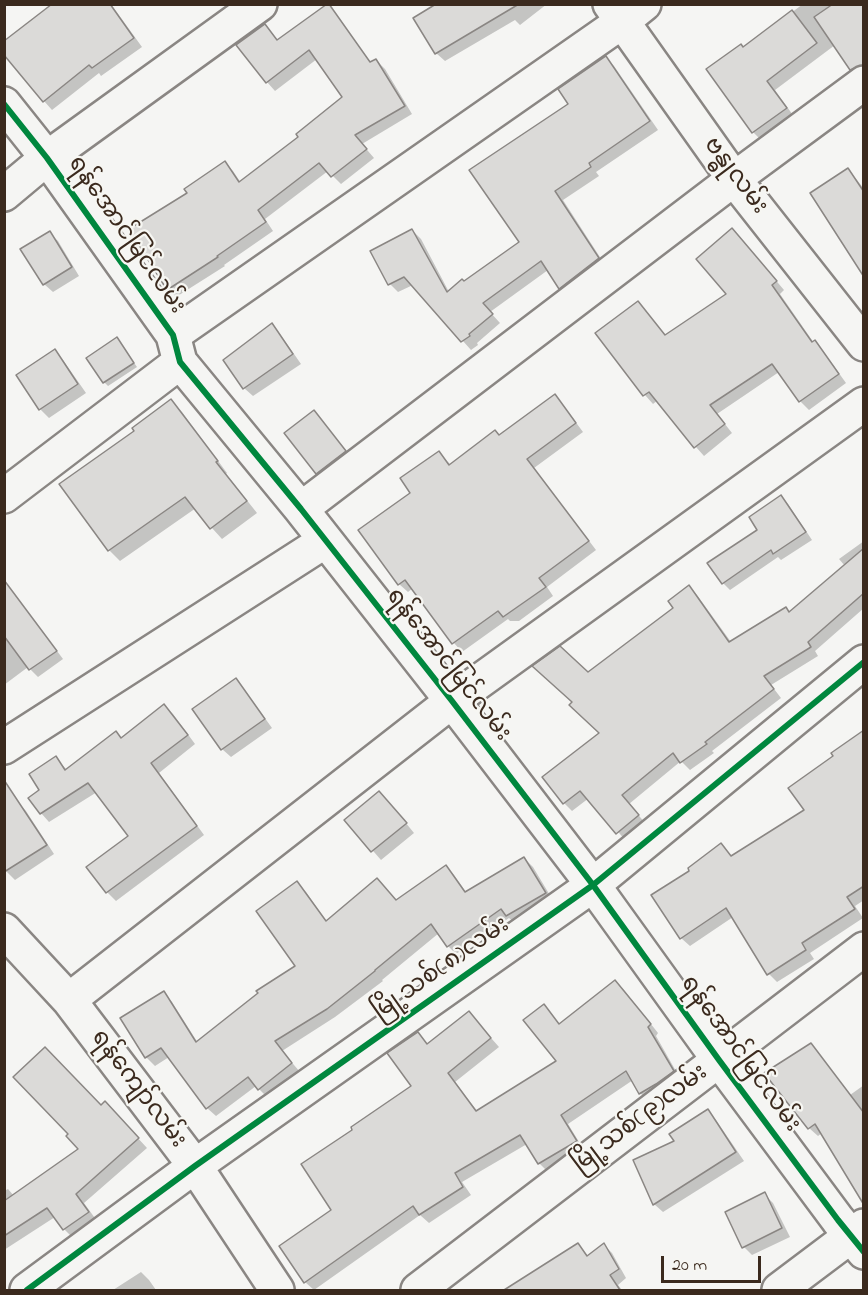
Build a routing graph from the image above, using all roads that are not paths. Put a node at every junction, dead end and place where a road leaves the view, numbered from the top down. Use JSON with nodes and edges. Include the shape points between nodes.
{"nodes":[{"id":1,"x":260,"y":4,"type":"edge"},
{"id":2,"x":626,"y":10,"type":"edge"},
{"id":3,"x":864,"y":83,"type":"edge"},
{"id":4,"x":4,"y":104,"type":"edge"},
{"id":5,"x":47,"y":158,"type":"junction"},
{"id":6,"x":734,"y":179,"type":"junction"},
{"id":7,"x":4,"y":194,"type":"edge"},
{"id":8,"x":864,"y":344,"type":"edge"},
{"id":9,"x":177,"y":349,"type":"junction"},
{"id":10,"x":864,"y":404,"type":"edge"},
{"id":11,"x":4,"y":496,"type":"edge"},
{"id":12,"x":301,"y":509,"type":"junction"},
{"id":13,"x":325,"y":541,"type":"junction"},
{"id":14,"x":864,"y":662,"type":"edge"},
{"id":15,"x":452,"y":701,"type":"junction"},
{"id":16,"x":4,"y":747,"type":"edge"},
{"id":17,"x":594,"y":885,"type":"junction"},
{"id":18,"x":4,"y":930,"type":"edge"},
{"id":19,"x":864,"y":949,"type":"edge"},
{"id":20,"x":69,"y":1000,"type":"junction"},
{"id":21,"x":719,"y":1060,"type":"junction"},
{"id":22,"x":195,"y":1166,"type":"junction"},
{"id":23,"x":859,"y":1238,"type":"edge"},
{"id":24,"x":27,"y":1290,"type":"edge"},
{"id":25,"x":277,"y":1290,"type":"edge"},
{"id":26,"x":418,"y":1290,"type":"edge"},
{"id":27,"x":779,"y":1290,"type":"edge"}],
"edges":[{"from":1,"to":5,"type":"street"},
{"from":2,"to":6,"type":"street","name":"ဗန္ဓုလမ်း"},
{"from":2,"to":9,"type":"street"},
{"from":3,"to":6,"type":"street"},
{"from":4,"to":5,"type":"street","name":"ရန်အောင်မြင်လမ်း"},
{"from":5,"to":7,"type":"street"},
{"from":5,"to":9,"type":"street","name":"ရန်အောင်မြင်လမ်း"},
{"from":6,"to":8,"type":"street","name":"ဗန္ဓုလမ်း"},
{"from":6,"to":12,"type":"street"},
{"from":9,"to":11,"type":"street"},
{"from":9,"to":12,"type":"street","name":"ရန်အောင်မြင်လမ်း"},
{"from":10,"to":15,"type":"street"},
{"from":12,"to":13,"type":"street","name":"ရန်အောင်မြင်လမ်း"},
{"from":13,"to":15,"type":"street","name":"ရန်အောင်မြင်လမ်း"},
{"from":13,"to":16,"type":"street"},
{"from":14,"to":17,"type":"street","name":"မြို့သစ်(၈)လမ်း"},
{"from":15,"to":17,"type":"street","name":"ရန်အောင်မြင်လမ်း"},
{"from":15,"to":20,"type":"street"},
{"from":17,"to":21,"type":"street","name":"ရန်အောင်မြင်လမ်း"},
{"from":17,"to":22,"type":"street","name":"မြို့သစ်(၈)လမ်း"},
{"from":18,"to":20,"type":"street","name":"ရန်ကျော်လမ်း"},
{"from":19,"to":21,"type":"street","name":"မြို့သစ်(၉)လမ်း"},
{"from":20,"to":22,"type":"street","name":"ရန်ကျော်လမ်း"},
{"from":21,"to":23,"type":"street","name":"ရန်အောင်မြင်လမ်း"},
{"from":21,"to":26,"type":"street","name":"မြို့သစ်(၉)လမ်း"},
{"from":22,"to":24,"type":"street","name":"မြို့သစ်(၈)လမ်း"},
{"from":22,"to":25,"type":"street","name":"ရန်ကျော်လမ်း"},
{"from":23,"to":27,"type":"street"}]}
